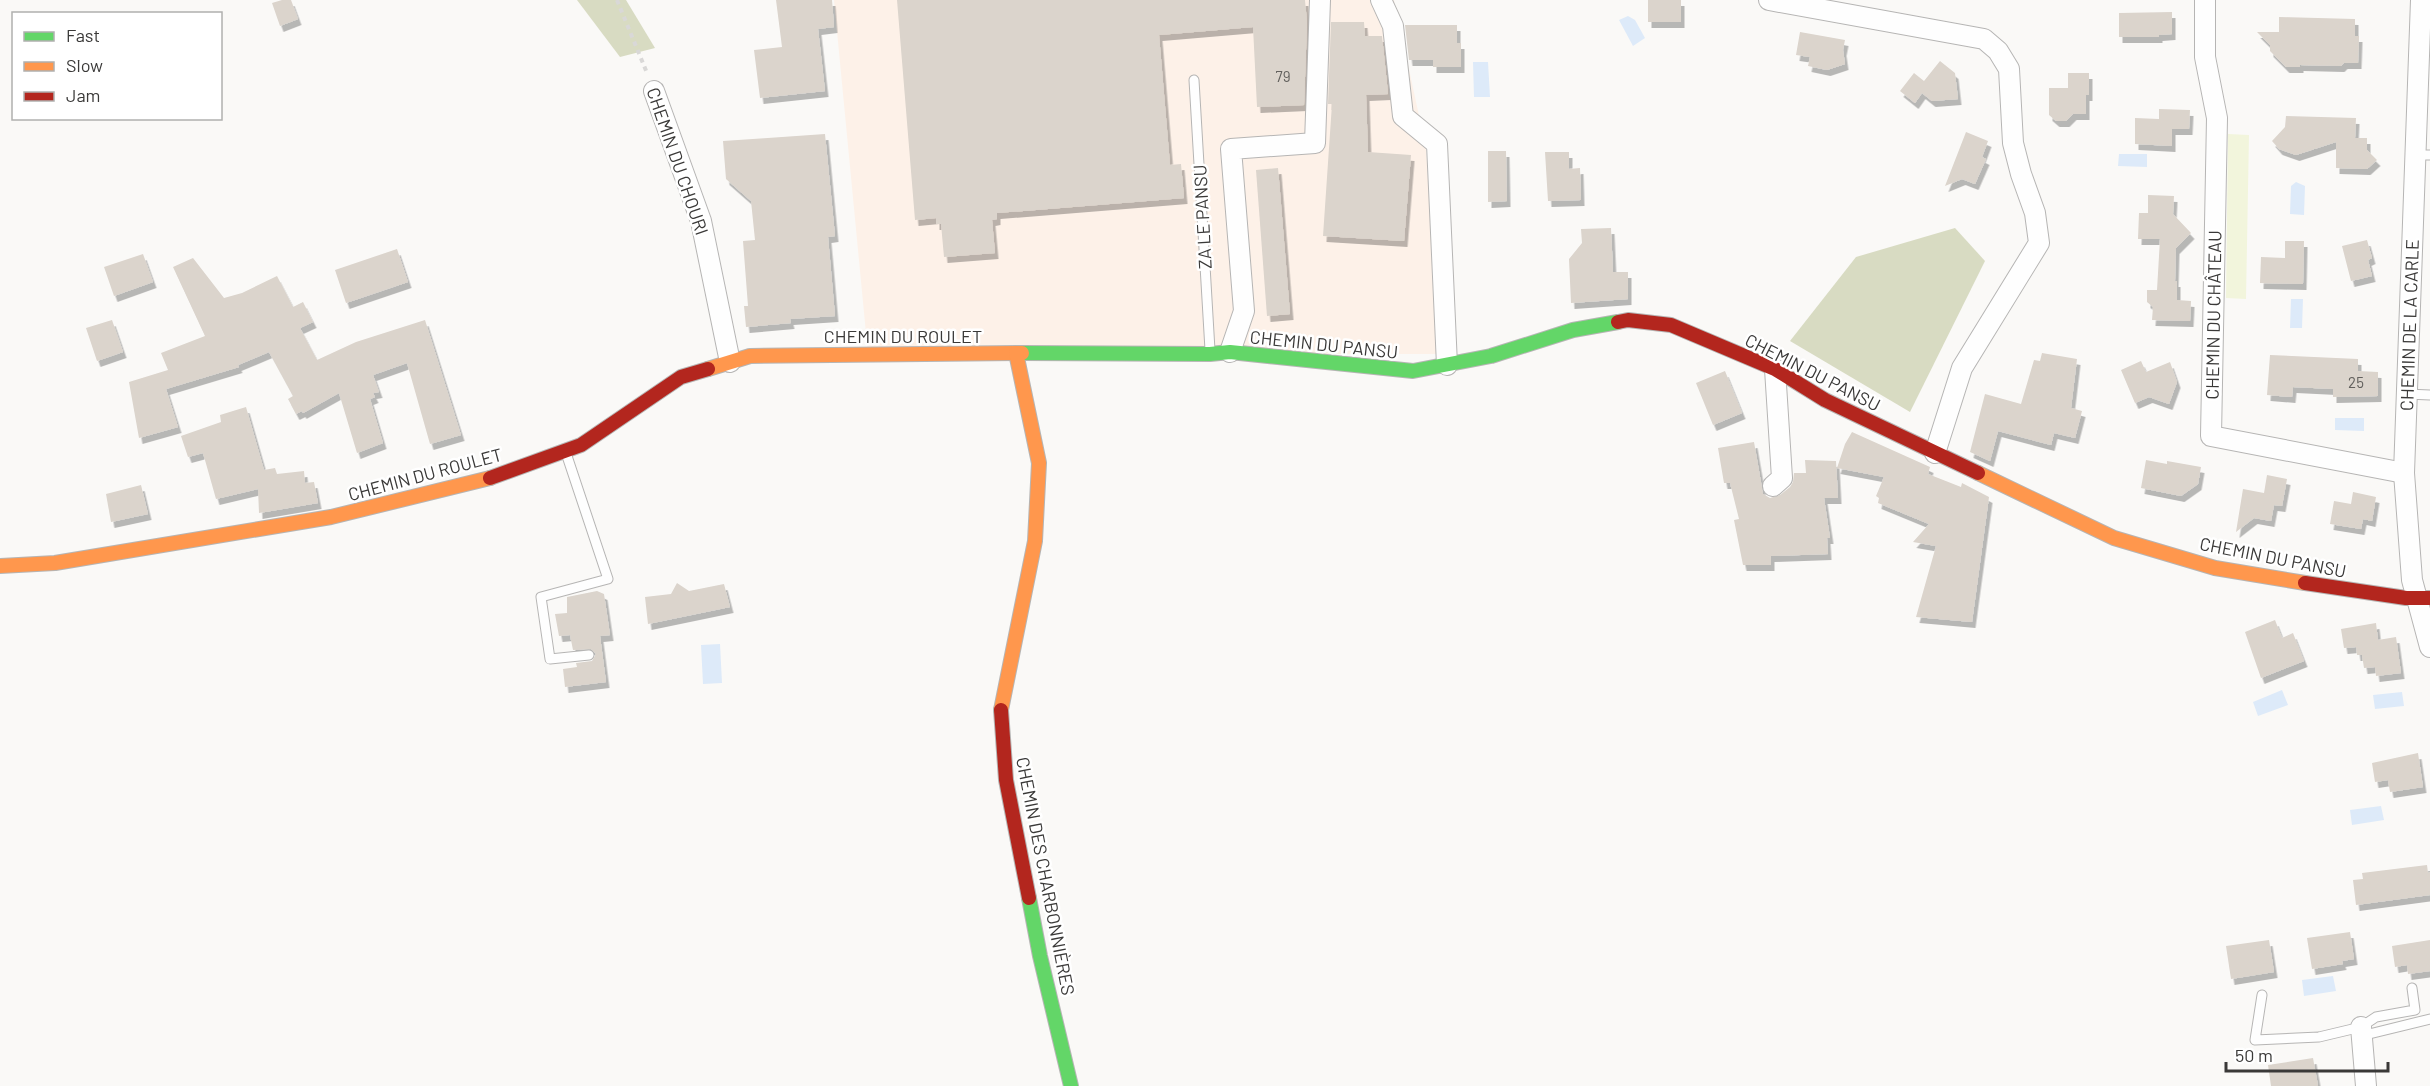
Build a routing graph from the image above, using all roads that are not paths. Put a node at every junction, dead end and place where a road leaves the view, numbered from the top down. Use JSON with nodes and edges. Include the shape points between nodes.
{"nodes":[{"id":1,"x":1320,"y":0,"type":"edge"},
{"id":2,"x":1381,"y":0,"type":"edge"},
{"id":3,"x":1769,"y":0,"type":"edge"},
{"id":4,"x":2205,"y":0,"type":"edge"},
{"id":5,"x":2421,"y":0,"type":"edge"},
{"id":6,"x":2425,"y":32,"type":"edge"},
{"id":7,"x":1194,"y":80,"type":"dead end"},
{"id":8,"x":654,"y":91,"type":"road end"},
{"id":9,"x":2422,"y":155,"type":"edge"},
{"id":10,"x":1230,"y":352,"type":"junction"},
{"id":11,"x":1016,"y":353,"type":"junction"},
{"id":12,"x":1210,"y":354,"type":"junction"},
{"id":13,"x":730,"y":362,"type":"junction"},
{"id":14,"x":1447,"y":365,"type":"junction"},
{"id":15,"x":1775,"y":369,"type":"junction"},
{"id":16,"x":2407,"y":394,"type":"junction"},
{"id":17,"x":2430,"y":395,"type":"edge"},
{"id":18,"x":565,"y":451,"type":"junction"},
{"id":19,"x":1935,"y":453,"type":"junction"},
{"id":20,"x":2404,"y":473,"type":"junction"},
{"id":21,"x":1773,"y":486,"type":"dead end"},
{"id":22,"x":0,"y":566,"type":"edge"},
{"id":23,"x":2423,"y":598,"type":"edge"},
{"id":24,"x":2430,"y":647,"type":"edge"},
{"id":25,"x":590,"y":655,"type":"dead end"},
{"id":26,"x":2412,"y":988,"type":"dead end"},
{"id":27,"x":2262,"y":995,"type":"dead end"},
{"id":28,"x":2430,"y":1019,"type":"edge"},
{"id":29,"x":2361,"y":1031,"type":"junction"},
{"id":30,"x":1071,"y":1086,"type":"edge"},
{"id":31,"x":2366,"y":1086,"type":"edge"}],
"edges":[{"from":1,"to":10,"type":"street","via":[[1315,143],[1231,148],[1244,311]]},
{"from":2,"to":14,"type":"street","via":[[1393,26],[1402,116],[1437,144]]},
{"from":3,"to":19,"type":"street","via":[[1984,39],[1998,51],[2009,69],[2013,143],[2035,213],[2039,243],[1962,368]]},
{"from":4,"to":20,"type":"street","name":"CHEMIN DU CHÂTEAU","via":[[2205,57],[2217,118],[2211,436]]},
{"from":5,"to":6,"type":"street","name":"CHEMIN DE LA CARLE"},
{"from":6,"to":9,"type":"street","name":"CHEMIN DE LA CARLE"},
{"from":7,"to":12,"type":"lane","name":"ZA LE PANSU"},
{"from":8,"to":13,"type":"street","name":"CHEMIN DU CHOURI","via":[[701,220]]},
{"from":9,"to":16,"type":"street","name":"CHEMIN DE LA CARLE"},
{"from":10,"to":12,"type":"street","name":"CHEMIN DU PANSU"},
{"from":10,"to":14,"type":"street","name":"CHEMIN DU PANSU","via":[[1413,371]]},
{"from":11,"to":12,"type":"street","name":"CHEMIN DU PANSU"},
{"from":11,"to":13,"type":"street","name":"CHEMIN DU ROULET","via":[[761,356]]},
{"from":11,"to":30,"type":"street","name":"CHEMIN DES CHARBONNIÈRES","via":[[1039,463],[1035,541],[1001,706],[1006,780],[1040,956]]},
{"from":13,"to":18,"type":"street","name":"CHEMIN DU ROULET","via":[[681,378],[581,446]]},
{"from":14,"to":15,"type":"street","name":"CHEMIN DU PANSU","via":[[1491,356],[1573,330],[1628,320],[1671,325]]},
{"from":15,"to":19,"type":"street","name":"CHEMIN DU PANSU","via":[[1826,400]]},
{"from":15,"to":21,"type":"street","via":[[1782,478]]},
{"from":16,"to":17,"type":"lane"},
{"from":16,"to":20,"type":"street","name":"CHEMIN DE LA CARLE"},
{"from":18,"to":22,"type":"street","name":"CHEMIN DU ROULET","via":[[477,483],[331,517],[55,563]]},
{"from":18,"to":25,"type":"lane","via":[[608,579],[541,597],[550,659]]},
{"from":19,"to":23,"type":"street","name":"CHEMIN DU PANSU","via":[[2126,541],[2215,568]]},
{"from":20,"to":23,"type":"street","name":"CHEMIN DE LA CARLE","via":[[2412,580]]},
{"from":23,"to":24,"type":"street","name":"CHEMIN DE LA CARLE"},
{"from":26,"to":29,"type":"lane","via":[[2415,1010],[2376,1017]]},
{"from":27,"to":29,"type":"lane","via":[[2255,1040]]},
{"from":28,"to":29,"type":"lane"},
{"from":29,"to":31,"type":"street"}]}
